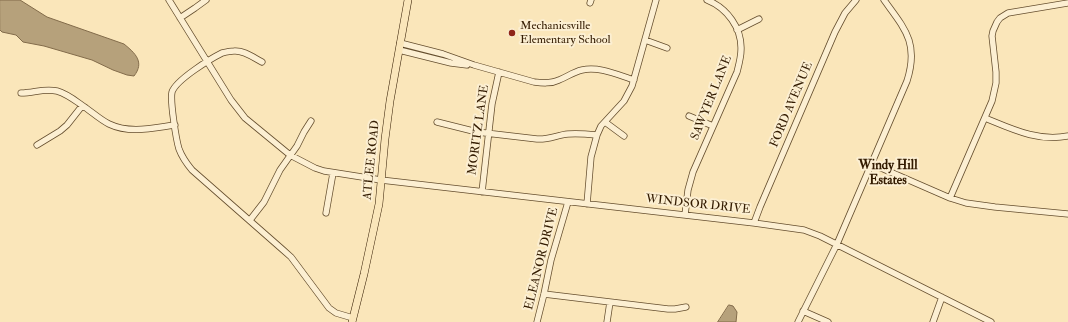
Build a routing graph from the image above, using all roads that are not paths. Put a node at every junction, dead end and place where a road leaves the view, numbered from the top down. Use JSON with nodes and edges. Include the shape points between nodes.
{"nodes":[{"id":1,"x":169,"y":0,"type":"edge"},
{"id":2,"x":206,"y":0,"type":"edge"},
{"id":3,"x":408,"y":0,"type":"edge"},
{"id":4,"x":656,"y":0,"type":"edge"},
{"id":5,"x":707,"y":0,"type":"edge"},
{"id":6,"x":856,"y":0,"type":"edge"},
{"id":7,"x":884,"y":0,"type":"edge"},
{"id":8,"x":1068,"y":3,"type":"edge"},
{"id":9,"x":180,"y":18,"type":"junction"},
{"id":10,"x":759,"y":19,"type":"dead end"},
{"id":11,"x":737,"y":30,"type":"junction"},
{"id":12,"x":645,"y":40,"type":"junction"},
{"id":13,"x":399,"y":46,"type":"junction"},
{"id":14,"x":667,"y":48,"type":"dead end"},
{"id":15,"x":207,"y":62,"type":"junction"},
{"id":16,"x":262,"y":62,"type":"dead end"},
{"id":17,"x":499,"y":72,"type":"junction"},
{"id":18,"x":634,"y":80,"type":"junction"},
{"id":19,"x":21,"y":93,"type":"dead end"},
{"id":20,"x":82,"y":106,"type":"junction"},
{"id":21,"x":689,"y":116,"type":"dead end"},
{"id":22,"x":985,"y":118,"type":"junction"},
{"id":23,"x":311,"y":121,"type":"dead end"},
{"id":24,"x":437,"y":122,"type":"dead end"},
{"id":25,"x":605,"y":122,"type":"junction"},
{"id":26,"x":175,"y":125,"type":"junction"},
{"id":27,"x":713,"y":126,"type":"junction"},
{"id":28,"x":488,"y":134,"type":"junction"},
{"id":29,"x":597,"y":135,"type":"junction"},
{"id":30,"x":624,"y":136,"type":"dead end"},
{"id":31,"x":1068,"y":136,"type":"edge"},
{"id":32,"x":37,"y":145,"type":"dead end"},
{"id":33,"x":290,"y":155,"type":"junction"},
{"id":34,"x":872,"y":164,"type":"junction"},
{"id":35,"x":333,"y":173,"type":"junction"},
{"id":36,"x":381,"y":180,"type":"junction"},
{"id":37,"x":482,"y":192,"type":"junction"},
{"id":38,"x":950,"y":198,"type":"junction"},
{"id":39,"x":568,"y":202,"type":"junction"},
{"id":40,"x":587,"y":204,"type":"junction"},
{"id":41,"x":326,"y":213,"type":"dead end"},
{"id":42,"x":1068,"y":214,"type":"edge"},
{"id":43,"x":685,"y":215,"type":"junction"},
{"id":44,"x":250,"y":220,"type":"junction"},
{"id":45,"x":754,"y":223,"type":"junction"},
{"id":46,"x":837,"y":244,"type":"junction"},
{"id":47,"x":544,"y":294,"type":"junction"},
{"id":48,"x":942,"y":297,"type":"junction"},
{"id":49,"x":610,"y":302,"type":"junction"},
{"id":50,"x":686,"y":307,"type":"dead end"},
{"id":51,"x":803,"y":311,"type":"junction"},
{"id":52,"x":353,"y":320,"type":"edge"},
{"id":53,"x":537,"y":322,"type":"edge"},
{"id":54,"x":607,"y":322,"type":"edge"},
{"id":55,"x":798,"y":322,"type":"edge"},
{"id":56,"x":828,"y":322,"type":"edge"},
{"id":57,"x":933,"y":322,"type":"edge"},
{"id":58,"x":991,"y":322,"type":"edge"}],
"edges":[{"from":1,"to":9,"type":"street","name":"WINDSOR DRIVE"},
{"from":2,"to":9,"type":"street"},
{"from":3,"to":13,"type":"main road","name":"ATLEE ROAD"},
{"from":4,"to":12,"type":"street"},
{"from":5,"to":11,"type":"street","name":"SAWYER LANE","via":[[726,12]]},
{"from":6,"to":45,"type":"street","name":"FORD AVENUE","via":[[845,13],[835,32]]},
{"from":7,"to":34,"type":"street","via":[[906,33],[912,48],[912,57],[907,81]]},
{"from":8,"to":22,"type":"street","via":[[1013,12],[1004,15],[994,26],[992,36],[996,83]]},
{"from":9,"to":15,"type":"street","name":"WINDSOR DRIVE"},
{"from":10,"to":11,"type":"street"},
{"from":11,"to":27,"type":"street","name":"SAWYER LANE","via":[[741,56]]},
{"from":12,"to":14,"type":"street"},
{"from":12,"to":18,"type":"street"},
{"from":13,"to":17,"type":"street","via":[[451,63],[474,65]]},
{"from":13,"to":36,"type":"main road","name":"ATLEE ROAD"},
{"from":15,"to":16,"type":"street","via":[[223,53],[236,50]]},
{"from":15,"to":26,"type":"street","via":[[174,87],[171,99]]},
{"from":15,"to":33,"type":"street","name":"WINDSOR DRIVE","via":[[245,118]]},
{"from":17,"to":18,"type":"street","via":[[543,83],[555,82],[588,69],[605,71]]},
{"from":17,"to":28,"type":"street","name":"MORITZ LANE"},
{"from":18,"to":25,"type":"street","via":[[629,94]]},
{"from":19,"to":20,"type":"street","via":[[50,90],[67,95]]},
{"from":20,"to":26,"type":"street","via":[[108,124],[126,130]]},
{"from":20,"to":32,"type":"street","via":[[67,125]]},
{"from":21,"to":27,"type":"street"},
{"from":22,"to":31,"type":"street","via":[[1029,135],[1049,138]]},
{"from":22,"to":38,"type":"street"},
{"from":23,"to":33,"type":"street"},
{"from":24,"to":28,"type":"street"},
{"from":25,"to":29,"type":"street"},
{"from":25,"to":30,"type":"street"},
{"from":26,"to":44,"type":"street","via":[[179,149],[192,170]]},
{"from":27,"to":43,"type":"street","name":"SAWYER LANE","via":[[690,182]]},
{"from":28,"to":29,"type":"street","via":[[540,140],[575,133]]},
{"from":28,"to":37,"type":"street","name":"MORITZ LANE"},
{"from":29,"to":40,"type":"street","via":[[590,164]]},
{"from":33,"to":35,"type":"street","name":"WINDSOR DRIVE","via":[[315,168]]},
{"from":33,"to":44,"type":"street","via":[[264,202]]},
{"from":34,"to":38,"type":"street"},
{"from":34,"to":46,"type":"street"},
{"from":35,"to":36,"type":"street","name":"WINDSOR DRIVE"},
{"from":35,"to":41,"type":"street"},
{"from":36,"to":37,"type":"street","name":"WINDSOR DRIVE"},
{"from":36,"to":52,"type":"main road","name":"ATLEE ROAD","via":[[379,204]]},
{"from":37,"to":39,"type":"street","name":"WINDSOR DRIVE"},
{"from":38,"to":42,"type":"street","via":[[977,205]]},
{"from":39,"to":40,"type":"street","name":"WINDSOR DRIVE"},
{"from":39,"to":47,"type":"street","name":"ELEANOR DRIVE"},
{"from":40,"to":43,"type":"street","name":"WINDSOR DRIVE"},
{"from":43,"to":45,"type":"street","name":"WINDSOR DRIVE"},
{"from":44,"to":52,"type":"street","via":[[290,257],[329,308]]},
{"from":45,"to":46,"type":"street","name":"WINDSOR DRIVE","via":[[804,230]]},
{"from":46,"to":48,"type":"street","name":"WINDSOR DRIVE"},
{"from":46,"to":51,"type":"street"},
{"from":47,"to":49,"type":"street"},
{"from":47,"to":53,"type":"street","name":"ELEANOR DRIVE"},
{"from":48,"to":57,"type":"street"},
{"from":48,"to":58,"type":"street","name":"WINDSOR DRIVE"},
{"from":49,"to":50,"type":"street","via":[[668,309]]},
{"from":49,"to":54,"type":"street"},
{"from":51,"to":55,"type":"street"},
{"from":51,"to":56,"type":"street"}]}
